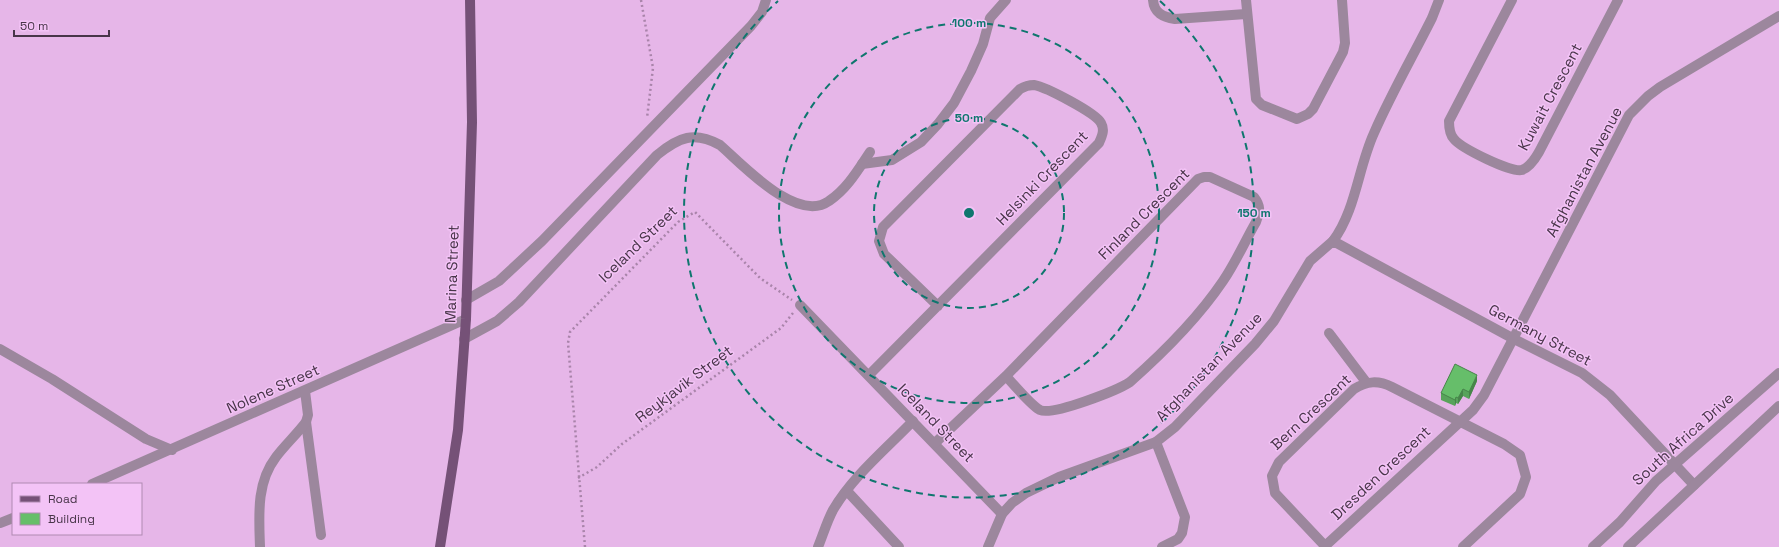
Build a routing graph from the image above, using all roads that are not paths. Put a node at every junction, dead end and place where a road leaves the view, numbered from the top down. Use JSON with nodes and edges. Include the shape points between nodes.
{"nodes":[{"id":1,"x":470,"y":0,"type":"edge"},
{"id":2,"x":766,"y":0,"type":"edge"},
{"id":3,"x":1006,"y":0,"type":"edge"},
{"id":4,"x":1153,"y":0,"type":"edge"},
{"id":5,"x":1246,"y":0,"type":"edge"},
{"id":6,"x":1342,"y":0,"type":"edge"},
{"id":7,"x":1439,"y":0,"type":"edge"},
{"id":8,"x":1512,"y":0,"type":"edge"},
{"id":9,"x":1618,"y":0,"type":"edge"},
{"id":10,"x":1246,"y":14,"type":"junction"},
{"id":11,"x":1779,"y":16,"type":"edge"},
{"id":12,"x":870,"y":152,"type":"dead end"},
{"id":13,"x":862,"y":164,"type":"junction"},
{"id":14,"x":1333,"y":241,"type":"junction"},
{"id":15,"x":466,"y":300,"type":"junction"},
{"id":16,"x":800,"y":305,"type":"road end"},
{"id":17,"x":938,"y":306,"type":"junction"},
{"id":18,"x":466,"y":319,"type":"junction"},
{"id":19,"x":1329,"y":332,"type":"dead end"},
{"id":20,"x":464,"y":339,"type":"junction"},
{"id":21,"x":1514,"y":339,"type":"junction"},
{"id":22,"x":0,"y":349,"type":"edge"},
{"id":23,"x":1779,"y":373,"type":"edge"},
{"id":24,"x":869,"y":375,"type":"junction"},
{"id":25,"x":1006,"y":376,"type":"junction"},
{"id":26,"x":1366,"y":382,"type":"junction"},
{"id":27,"x":305,"y":391,"type":"junction"},
{"id":28,"x":1779,"y":406,"type":"edge"},
{"id":29,"x":913,"y":421,"type":"junction"},
{"id":30,"x":1460,"y":421,"type":"junction"},
{"id":31,"x":306,"y":422,"type":"junction"},
{"id":32,"x":1156,"y":442,"type":"junction"},
{"id":33,"x":935,"y":443,"type":"junction"},
{"id":34,"x":172,"y":450,"type":"junction"},
{"id":35,"x":1675,"y":464,"type":"junction"},
{"id":36,"x":94,"y":483,"type":"edge"},
{"id":37,"x":1694,"y":485,"type":"junction"},
{"id":38,"x":847,"y":491,"type":"junction"},
{"id":39,"x":1002,"y":514,"type":"junction"},
{"id":40,"x":12,"y":518,"type":"edge"},
{"id":41,"x":0,"y":523,"type":"edge"},
{"id":42,"x":322,"y":535,"type":"dead end"},
{"id":43,"x":1324,"y":546,"type":"edge"},
{"id":44,"x":260,"y":547,"type":"edge"},
{"id":45,"x":440,"y":547,"type":"edge"},
{"id":46,"x":818,"y":547,"type":"edge"},
{"id":47,"x":900,"y":547,"type":"edge"},
{"id":48,"x":988,"y":547,"type":"edge"},
{"id":49,"x":1162,"y":547,"type":"edge"},
{"id":50,"x":1463,"y":547,"type":"edge"},
{"id":51,"x":1593,"y":547,"type":"edge"},
{"id":52,"x":1628,"y":547,"type":"edge"}],
"edges":[{"from":1,"to":15,"type":"main road","name":"Marina Street","via":[[472,115]]},
{"from":2,"to":15,"type":"street","via":[[762,12],[751,26],[542,241],[499,281]]},
{"from":3,"to":13,"type":"street","via":[[990,18],[983,44],[971,71],[954,103],[938,124],[921,142],[892,160]]},
{"from":4,"to":10,"type":"street","via":[[1156,10],[1166,18]]},
{"from":5,"to":10,"type":"street"},
{"from":6,"to":10,"type":"street","via":[[1345,43],[1343,52],[1313,109],[1301,118],[1287,116],[1262,105],[1256,99]]},
{"from":7,"to":14,"type":"street","name":"Afghanistan Avenue","via":[[1374,133],[1361,167],[1349,211]]},
{"from":8,"to":9,"type":"street","name":"Kuwait Crescent","via":[[1449,121],[1449,128],[1454,139],[1463,146],[1507,168],[1517,170],[1529,166],[1539,152]]},
{"from":11,"to":21,"type":"street","name":"Afghanistan Avenue","via":[[1660,87],[1629,115]]},
{"from":12,"to":13,"type":"street"},
{"from":13,"to":20,"type":"street","via":[[844,188],[829,202],[806,207],[784,197],[720,145],[696,137],[677,141],[657,155],[519,302],[497,321]]},
{"from":14,"to":21,"type":"street","name":"Germany Street"},
{"from":14,"to":32,"type":"street","name":"Afghanistan Avenue","via":[[1310,261],[1274,321],[1255,344],[1175,427]]},
{"from":15,"to":18,"type":"main road","name":"Marina Street"},
{"from":16,"to":24,"type":"street","name":"Iceland Street"},
{"from":17,"to":17,"type":"street","name":"Helsinki Crescent","via":[[1099,143],[1103,131],[1096,116],[1041,87],[1026,85],[883,227],[879,241],[884,254]]},
{"from":17,"to":24,"type":"street","name":"Helsinki Crescent"},
{"from":18,"to":20,"type":"main road","name":"Marina Street"},
{"from":18,"to":27,"type":"street","name":"Nolene Street"},
{"from":19,"to":26,"type":"street"},
{"from":20,"to":45,"type":"main road","name":"Marina Street","via":[[458,430]]},
{"from":21,"to":30,"type":"street","name":"Dresden Crescent","via":[[1484,396]]},
{"from":21,"to":35,"type":"street","name":"Germany Street","via":[[1582,372],[1610,396]]},
{"from":22,"to":34,"type":"street","via":[[146,439]]},
{"from":23,"to":35,"type":"street","name":"South Africa Drive"},
{"from":24,"to":29,"type":"street","name":"Iceland Street"},
{"from":25,"to":25,"type":"street","name":"Finland Crescent","via":[[1198,179],[1210,178],[1254,197],[1257,201],[1260,212],[1256,222],[1224,280],[1183,329],[1130,382],[1067,407],[1045,412],[1037,408]]},
{"from":25,"to":33,"type":"street","name":"Finland Crescent"},
{"from":26,"to":30,"type":"street","name":"Bern Crescent","via":[[1385,384]]},
{"from":26,"to":43,"type":"street","name":"Bern Crescent","via":[[1354,388],[1280,462],[1272,476],[1275,493]]},
{"from":27,"to":31,"type":"street","via":[[308,415]]},
{"from":27,"to":34,"type":"street","name":"Nolene Street"},
{"from":28,"to":37,"type":"street"},
{"from":29,"to":33,"type":"street","name":"Iceland Street"},
{"from":29,"to":38,"type":"street"},
{"from":30,"to":43,"type":"street","name":"Dresden Crescent"},
{"from":30,"to":50,"type":"street","via":[[1520,455],[1526,477],[1520,494]]},
{"from":31,"to":42,"type":"street"},
{"from":31,"to":44,"type":"street","via":[[274,459],[267,473],[259,501]]},
{"from":32,"to":39,"type":"street","name":"Afghanistan Avenue","via":[[1059,477],[1026,493]]},
{"from":32,"to":49,"type":"street","via":[[1185,517],[1178,539]]},
{"from":33,"to":39,"type":"street","name":"Iceland Street"},
{"from":34,"to":36,"type":"street","name":"Nolene Street"},
{"from":35,"to":37,"type":"street","name":"Germany Street"},
{"from":35,"to":51,"type":"street","name":"South Africa Drive"},
{"from":37,"to":52,"type":"street"},
{"from":38,"to":46,"type":"street","via":[[832,511]]},
{"from":38,"to":47,"type":"street"},
{"from":39,"to":48,"type":"street","name":"Afghanistan Avenue"},
{"from":40,"to":41,"type":"street"}]}
